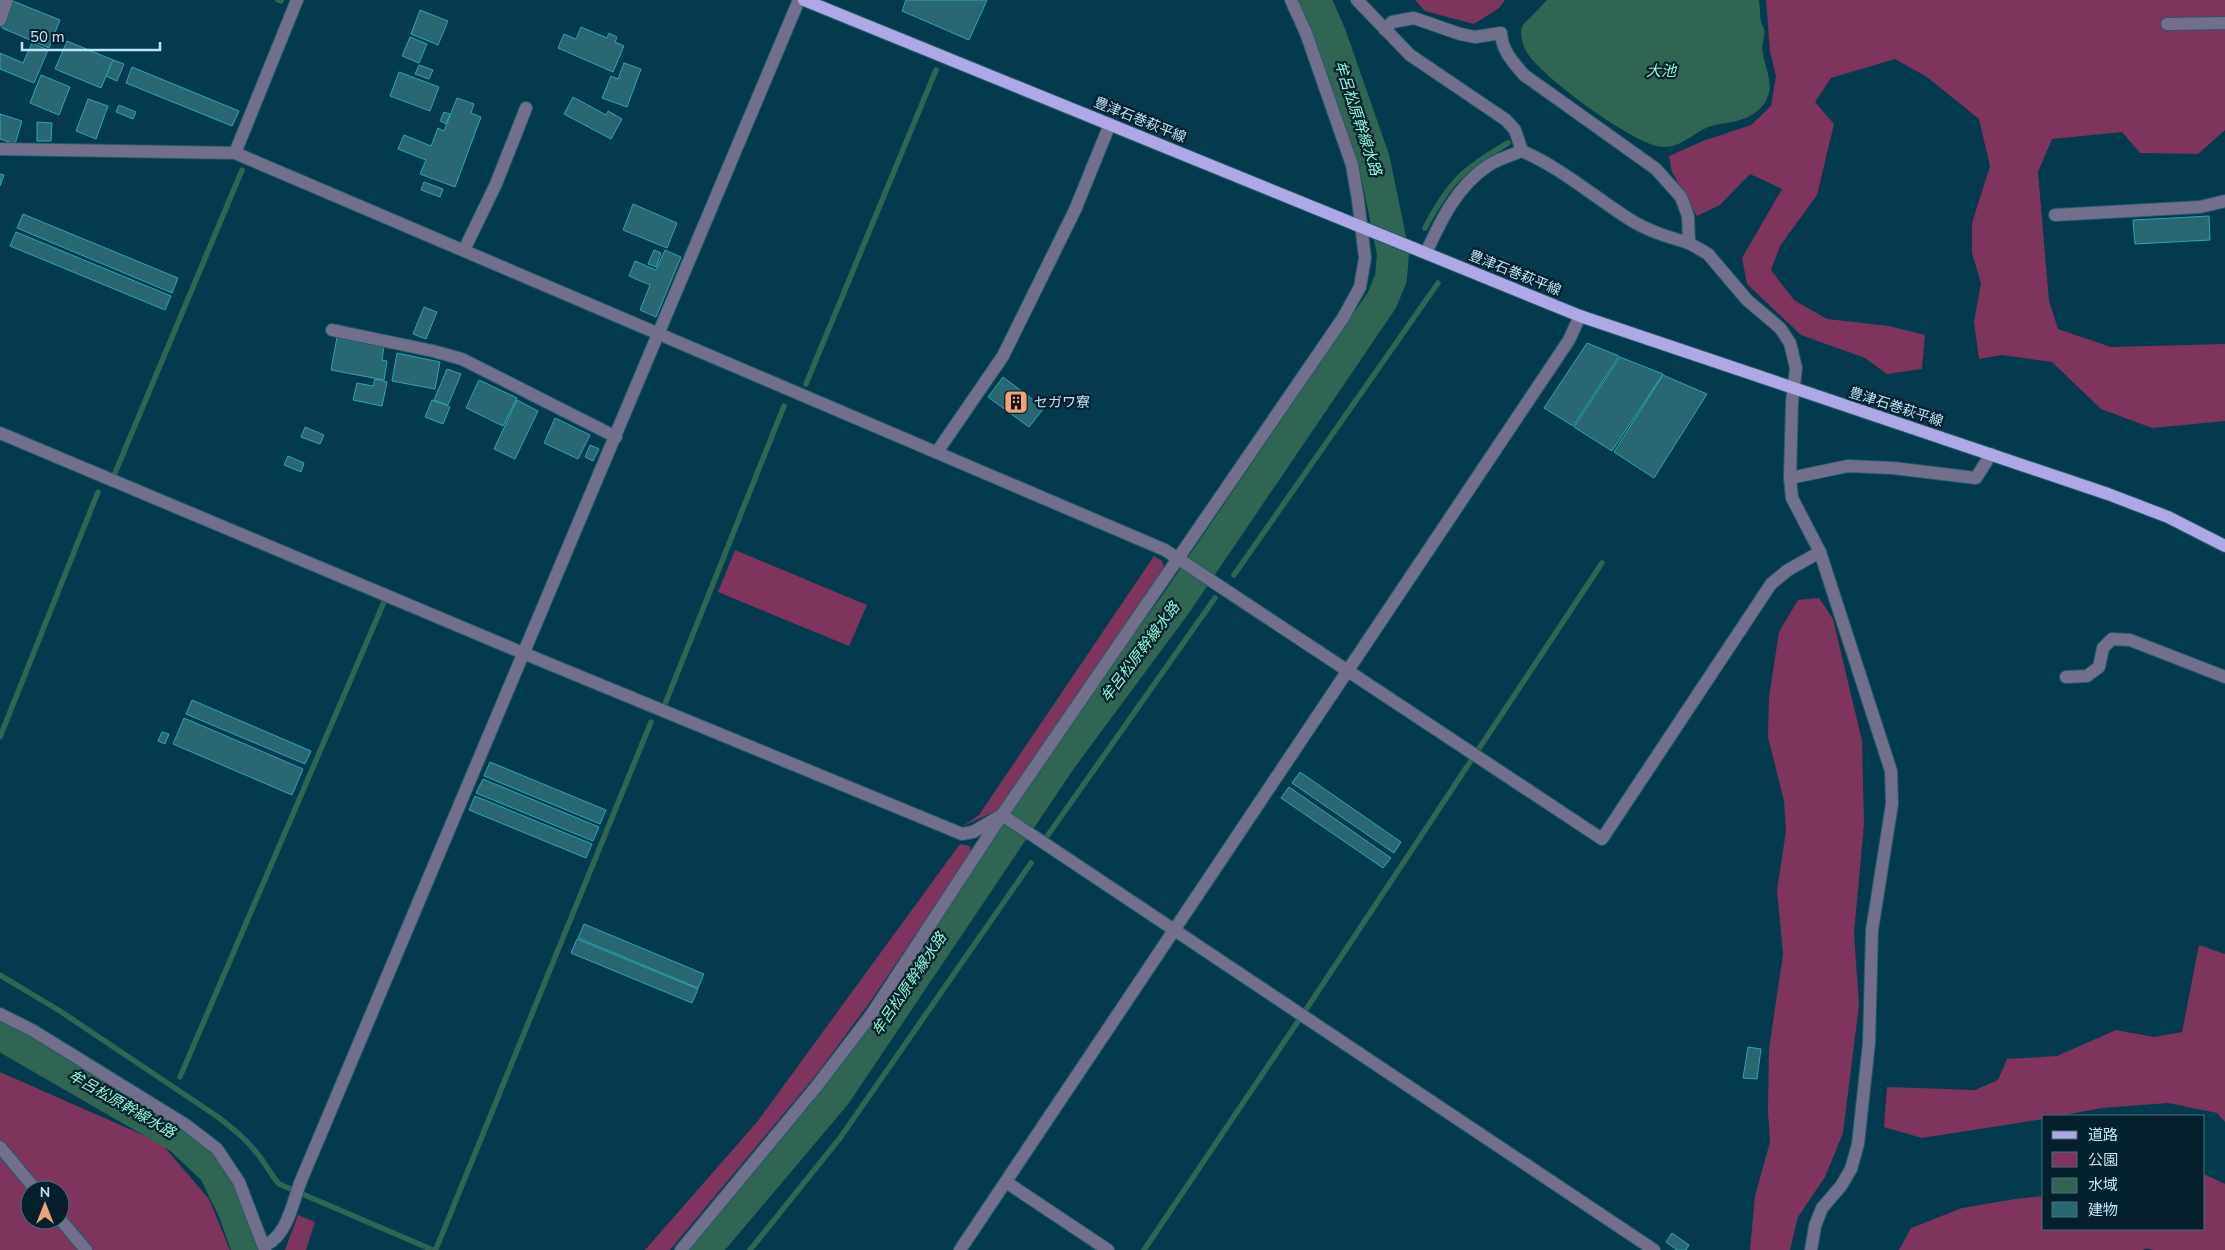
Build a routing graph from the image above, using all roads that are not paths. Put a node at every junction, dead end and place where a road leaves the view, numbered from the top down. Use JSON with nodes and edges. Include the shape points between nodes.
{"nodes":[{"id":1,"x":7,"y":0,"type":"edge"},
{"id":2,"x":297,"y":0,"type":"edge"},
{"id":3,"x":799,"y":0,"type":"edge"},
{"id":4,"x":804,"y":0,"type":"edge"},
{"id":5,"x":1292,"y":0,"type":"edge"},
{"id":6,"x":1357,"y":0,"type":"edge"},
{"id":7,"x":0,"y":20,"type":"edge"},
{"id":8,"x":2225,"y":23,"type":"edge"},
{"id":9,"x":2167,"y":24,"type":"dead end"},
{"id":10,"x":1385,"y":30,"type":"junction"},
{"id":11,"x":526,"y":108,"type":"dead end"},
{"id":12,"x":1110,"y":124,"type":"junction"},
{"id":13,"x":0,"y":149,"type":"edge"},
{"id":14,"x":1522,"y":151,"type":"junction"},
{"id":15,"x":235,"y":153,"type":"junction"},
{"id":16,"x":2225,"y":201,"type":"edge"},
{"id":17,"x":2055,"y":215,"type":"dead end"},
{"id":18,"x":1361,"y":227,"type":"junction"},
{"id":19,"x":1690,"y":243,"type":"junction"},
{"id":20,"x":464,"y":250,"type":"junction"},
{"id":21,"x":1423,"y":252,"type":"junction"},
{"id":22,"x":1580,"y":316,"type":"junction"},
{"id":23,"x":332,"y":330,"type":"dead end"},
{"id":24,"x":659,"y":334,"type":"junction"},
{"id":25,"x":1794,"y":388,"type":"junction"},
{"id":26,"x":0,"y":433,"type":"edge"},
{"id":27,"x":616,"y":436,"type":"junction"},
{"id":28,"x":937,"y":452,"type":"junction"},
{"id":29,"x":1991,"y":454,"type":"junction"},
{"id":30,"x":1790,"y":478,"type":"junction"},
{"id":31,"x":2225,"y":546,"type":"edge"},
{"id":32,"x":1820,"y":552,"type":"junction"},
{"id":33,"x":1180,"y":559,"type":"junction"},
{"id":34,"x":523,"y":653,"type":"junction"},
{"id":35,"x":1348,"y":670,"type":"junction"},
{"id":36,"x":2225,"y":677,"type":"edge"},
{"id":37,"x":2066,"y":678,"type":"dead end"},
{"id":38,"x":1005,"y":817,"type":"junction"},
{"id":39,"x":1176,"y":930,"type":"junction"},
{"id":40,"x":0,"y":1014,"type":"edge"},
{"id":41,"x":0,"y":1147,"type":"edge"},
{"id":42,"x":28,"y":1180,"type":"edge"},
{"id":43,"x":1006,"y":1182,"type":"junction"},
{"id":44,"x":69,"y":1230,"type":"edge"},
{"id":45,"x":264,"y":1248,"type":"edge"},
{"id":46,"x":86,"y":1250,"type":"edge"},
{"id":47,"x":681,"y":1250,"type":"edge"},
{"id":48,"x":960,"y":1250,"type":"edge"},
{"id":49,"x":1108,"y":1250,"type":"edge"},
{"id":50,"x":1654,"y":1250,"type":"edge"},
{"id":51,"x":1811,"y":1250,"type":"edge"}],
"edges":[{"from":1,"to":7,"type":"street"},
{"from":2,"to":15,"type":"street"},
{"from":3,"to":24,"type":"street"},
{"from":4,"to":12,"type":"main road","name":"豊津石巻萩平線"},
{"from":5,"to":18,"type":"street","via":[[1352,165]]},
{"from":6,"to":10,"type":"street"},
{"from":8,"to":9,"type":"street"},
{"from":10,"to":14,"type":"street","via":[[1417,60],[1506,120],[1515,130]]},
{"from":10,"to":19,"type":"street","via":[[1392,22],[1414,18],[1476,37],[1501,33],[1509,57],[1524,75],[1656,169],[1681,197],[1688,216]]},
{"from":11,"to":20,"type":"street","via":[[496,184]]},
{"from":12,"to":18,"type":"main road","name":"豊津石巻萩平線"},
{"from":12,"to":28,"type":"street","via":[[1075,210],[1004,356]]},
{"from":13,"to":15,"type":"street"},
{"from":14,"to":19,"type":"street","via":[[1544,161],[1630,220],[1661,235]]},
{"from":14,"to":21,"type":"street","via":[[1490,164],[1474,177],[1455,197]]},
{"from":15,"to":20,"type":"street"},
{"from":16,"to":17,"type":"street","via":[[2200,207]]},
{"from":18,"to":21,"type":"main road","name":"豊津石巻萩平線"},
{"from":18,"to":33,"type":"street","via":[[1365,258],[1360,287],[1343,318]]},
{"from":19,"to":25,"type":"street","via":[[1708,254],[1747,300],[1780,328],[1795,355]]},
{"from":20,"to":24,"type":"street"},
{"from":21,"to":22,"type":"main road","name":"豊津石巻萩平線"},
{"from":22,"to":25,"type":"main road","name":"豊津石巻萩平線"},
{"from":22,"to":35,"type":"street","via":[[1569,340]]},
{"from":23,"to":27,"type":"street","via":[[462,359]]},
{"from":24,"to":27,"type":"street"},
{"from":24,"to":28,"type":"street"},
{"from":25,"to":29,"type":"main road","name":"豊津石巻萩平線"},
{"from":25,"to":30,"type":"street"},
{"from":26,"to":34,"type":"street"},
{"from":27,"to":34,"type":"street"},
{"from":28,"to":33,"type":"street"},
{"from":29,"to":30,"type":"street","via":[[1976,478],[1848,466]]},
{"from":29,"to":31,"type":"main road","name":"豊津石巻萩平線","via":[[2168,517]]},
{"from":30,"to":32,"type":"street","via":[[1792,498]]},
{"from":32,"to":35,"type":"street","via":[[1771,584],[1602,839]]},
{"from":32,"to":51,"type":"street","via":[[1891,772],[1892,804],[1872,930],[1869,1043],[1858,1144],[1851,1168],[1841,1186],[1822,1208]]},
{"from":33,"to":35,"type":"street"},
{"from":33,"to":38,"type":"street"},
{"from":34,"to":38,"type":"street","via":[[962,834]]},
{"from":34,"to":45,"type":"street","via":[[283,1228]]},
{"from":35,"to":39,"type":"street"},
{"from":36,"to":37,"type":"street","via":[[2130,640],[2112,639],[2103,648],[2099,667],[2088,676]]},
{"from":38,"to":39,"type":"street"},
{"from":38,"to":47,"type":"street","via":[[871,1014]]},
{"from":39,"to":43,"type":"street"},
{"from":39,"to":50,"type":"street"},
{"from":40,"to":45,"type":"street","via":[[32,1030],[186,1125],[217,1149],[239,1182]]},
{"from":41,"to":42,"type":"street"},
{"from":43,"to":48,"type":"street"},
{"from":43,"to":49,"type":"street"},
{"from":44,"to":46,"type":"street"}]}
